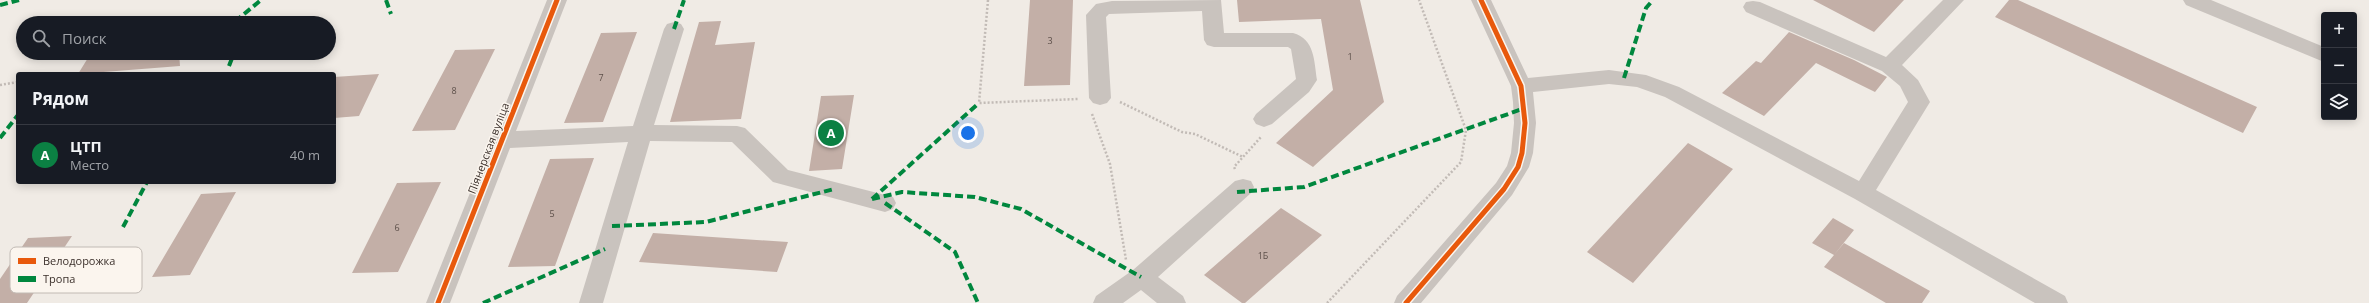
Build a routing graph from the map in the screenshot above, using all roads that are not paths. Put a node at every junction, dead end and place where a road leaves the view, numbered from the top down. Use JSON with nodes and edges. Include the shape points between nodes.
{"nodes":[{"id":1,"x":557,"y":0,"type":"edge"},
{"id":2,"x":1481,"y":0,"type":"edge"},
{"id":3,"x":1954,"y":0,"type":"edge"},
{"id":4,"x":2193,"y":0,"type":"edge"},
{"id":5,"x":1211,"y":2,"type":"edge"},
{"id":6,"x":1753,"y":6,"type":"dead end"},
{"id":7,"x":674,"y":29,"type":"dead end"},
{"id":8,"x":2321,"y":54,"type":"edge"},
{"id":9,"x":1889,"y":66,"type":"junction"},
{"id":10,"x":1521,"y":86,"type":"junction"},
{"id":11,"x":1093,"y":98,"type":"road end"},
{"id":12,"x":1263,"y":127,"type":"road end"},
{"id":13,"x":640,"y":133,"type":"junction"},
{"id":14,"x":502,"y":140,"type":"junction"},
{"id":15,"x":1243,"y":187,"type":"road end"},
{"id":16,"x":1863,"y":193,"type":"junction"},
{"id":17,"x":885,"y":202,"type":"dead end"},
{"id":18,"x":1141,"y":277,"type":"junction"},
{"id":19,"x":438,"y":303,"type":"edge"},
{"id":20,"x":591,"y":303,"type":"edge"},
{"id":21,"x":1105,"y":303,"type":"edge"},
{"id":22,"x":1174,"y":303,"type":"edge"},
{"id":23,"x":1406,"y":303,"type":"edge"},
{"id":24,"x":2056,"y":303,"type":"edge"}],
"edges":[{"from":1,"to":14,"type":"street","name":"Піянерская вуліца"},
{"from":2,"to":10,"type":"street"},
{"from":3,"to":9,"type":"street"},
{"from":4,"to":8,"type":"street"},
{"from":5,"to":11,"type":"street","via":[[1103,9],[1096,15]]},
{"from":5,"to":12,"type":"street","via":[[1214,40],[1292,40],[1302,46],[1307,80]]},
{"from":6,"to":9,"type":"street"},
{"from":7,"to":13,"type":"street"},
{"from":9,"to":16,"type":"street","via":[[1906,77],[1915,89],[1919,102]]},
{"from":10,"to":16,"type":"street","via":[[1589,78],[1640,80],[1700,106]]},
{"from":10,"to":23,"type":"street","via":[[1525,123],[1520,161],[1504,189],[1472,229]]},
{"from":13,"to":14,"type":"street"},
{"from":13,"to":17,"type":"street","via":[[737,134],[781,176]]},
{"from":13,"to":20,"type":"street"},
{"from":14,"to":19,"type":"street","name":"Піянерская вуліца"},
{"from":15,"to":18,"type":"street"},
{"from":16,"to":24,"type":"street"},
{"from":18,"to":21,"type":"street"},
{"from":18,"to":22,"type":"street"}]}
